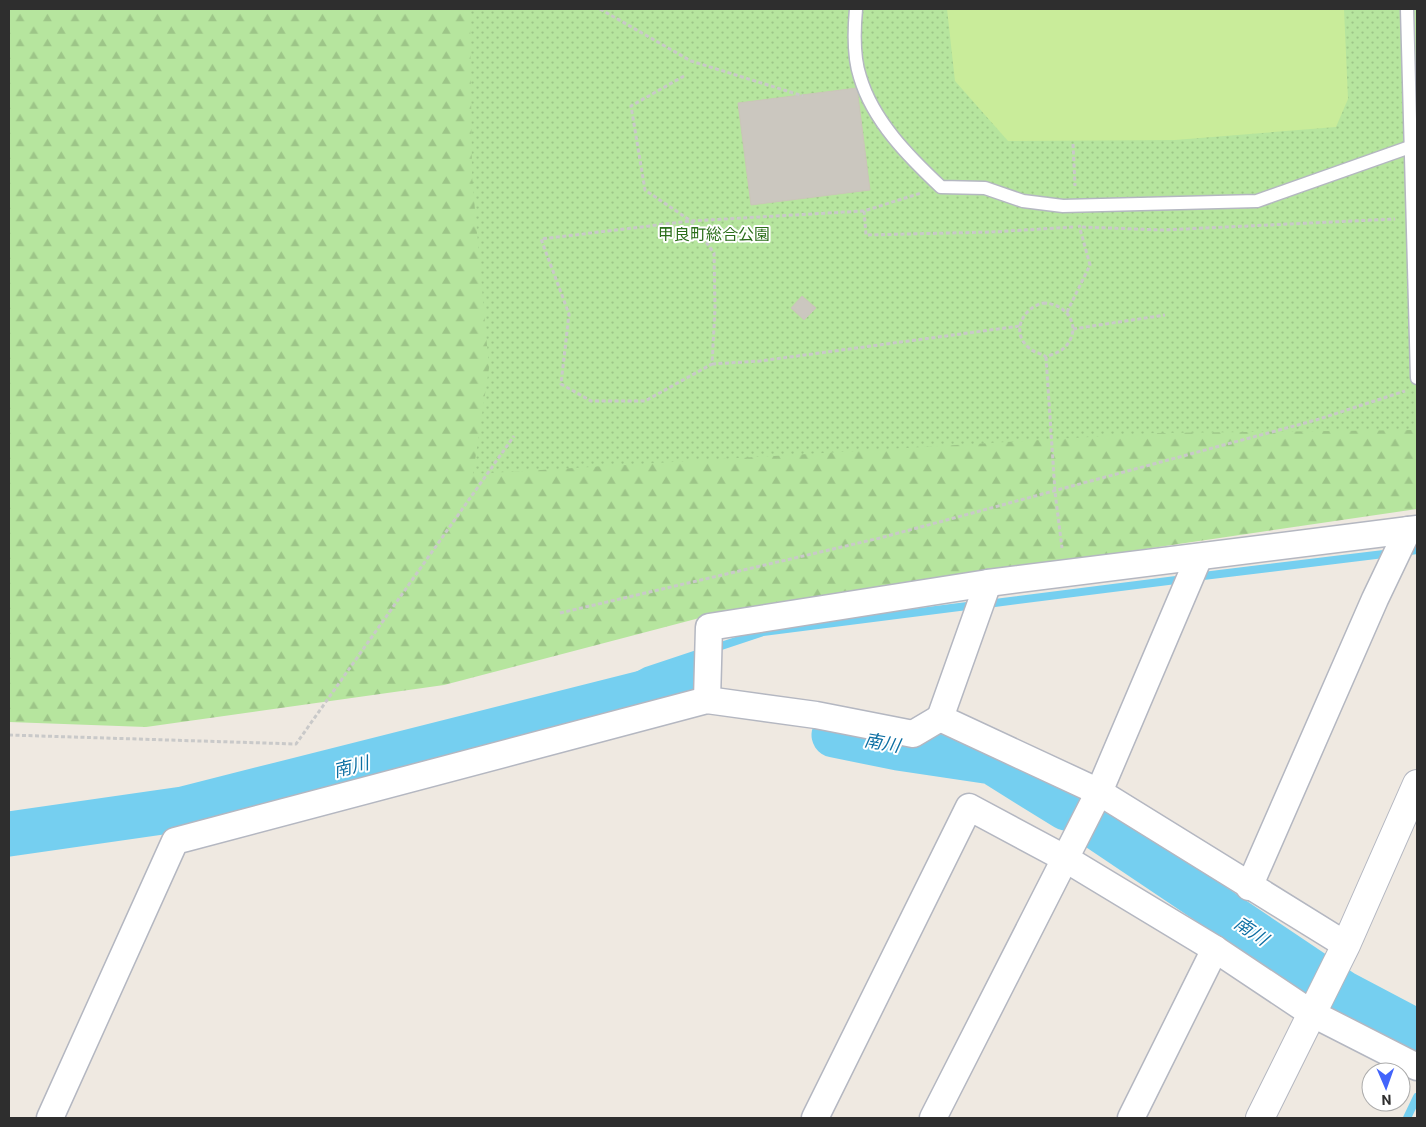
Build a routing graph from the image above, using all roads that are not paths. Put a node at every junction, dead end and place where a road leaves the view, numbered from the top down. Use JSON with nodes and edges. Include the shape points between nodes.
{"nodes":[{"id":1,"x":856,"y":9,"type":"edge"},
{"id":2,"x":1407,"y":9,"type":"edge"},
{"id":3,"x":1410,"y":147,"type":"junction"},
{"id":4,"x":1417,"y":378,"type":"edge"},
{"id":5,"x":1412,"y":529,"type":"edge"},
{"id":6,"x":1199,"y":557,"type":"junction"},
{"id":7,"x":988,"y":583,"type":"junction"},
{"id":8,"x":707,"y":700,"type":"junction"},
{"id":9,"x":940,"y":718,"type":"junction"},
{"id":10,"x":1417,"y":784,"type":"edge"},
{"id":11,"x":1099,"y":792,"type":"junction"},
{"id":12,"x":1066,"y":859,"type":"junction"},
{"id":13,"x":1249,"y":887,"type":"junction"},
{"id":14,"x":1346,"y":945,"type":"junction"},
{"id":15,"x":1215,"y":949,"type":"junction"},
{"id":16,"x":1311,"y":1013,"type":"junction"},
{"id":17,"x":1417,"y":1067,"type":"edge"},
{"id":18,"x":50,"y":1118,"type":"edge"},
{"id":19,"x":815,"y":1118,"type":"edge"},
{"id":20,"x":933,"y":1118,"type":"edge"},
{"id":21,"x":1131,"y":1118,"type":"edge"},
{"id":22,"x":1260,"y":1118,"type":"edge"}],
"edges":[{"from":1,"to":3,"type":"lane","via":[[854,34],[860,77],[885,125],[908,157],[941,187],[985,188],[1023,201],[1076,206],[1257,201]]},
{"from":2,"to":3,"type":"lane"},
{"from":3,"to":4,"type":"lane"},
{"from":5,"to":6,"type":"street"},
{"from":5,"to":13,"type":"street","via":[[1375,598]]},
{"from":6,"to":7,"type":"street"},
{"from":6,"to":11,"type":"street"},
{"from":7,"to":8,"type":"street","via":[[709,627]]},
{"from":7,"to":9,"type":"street"},
{"from":8,"to":9,"type":"street","via":[[816,715],[913,734]]},
{"from":8,"to":18,"type":"street","via":[[175,841]]},
{"from":9,"to":11,"type":"street"},
{"from":10,"to":14,"type":"street"},
{"from":11,"to":12,"type":"street"},
{"from":11,"to":13,"type":"street"},
{"from":12,"to":15,"type":"street"},
{"from":12,"to":19,"type":"street","via":[[969,807]]},
{"from":12,"to":20,"type":"street"},
{"from":13,"to":14,"type":"street"},
{"from":14,"to":16,"type":"street"},
{"from":15,"to":16,"type":"street"},
{"from":15,"to":21,"type":"street"},
{"from":16,"to":17,"type":"street"},
{"from":16,"to":22,"type":"street"}]}
